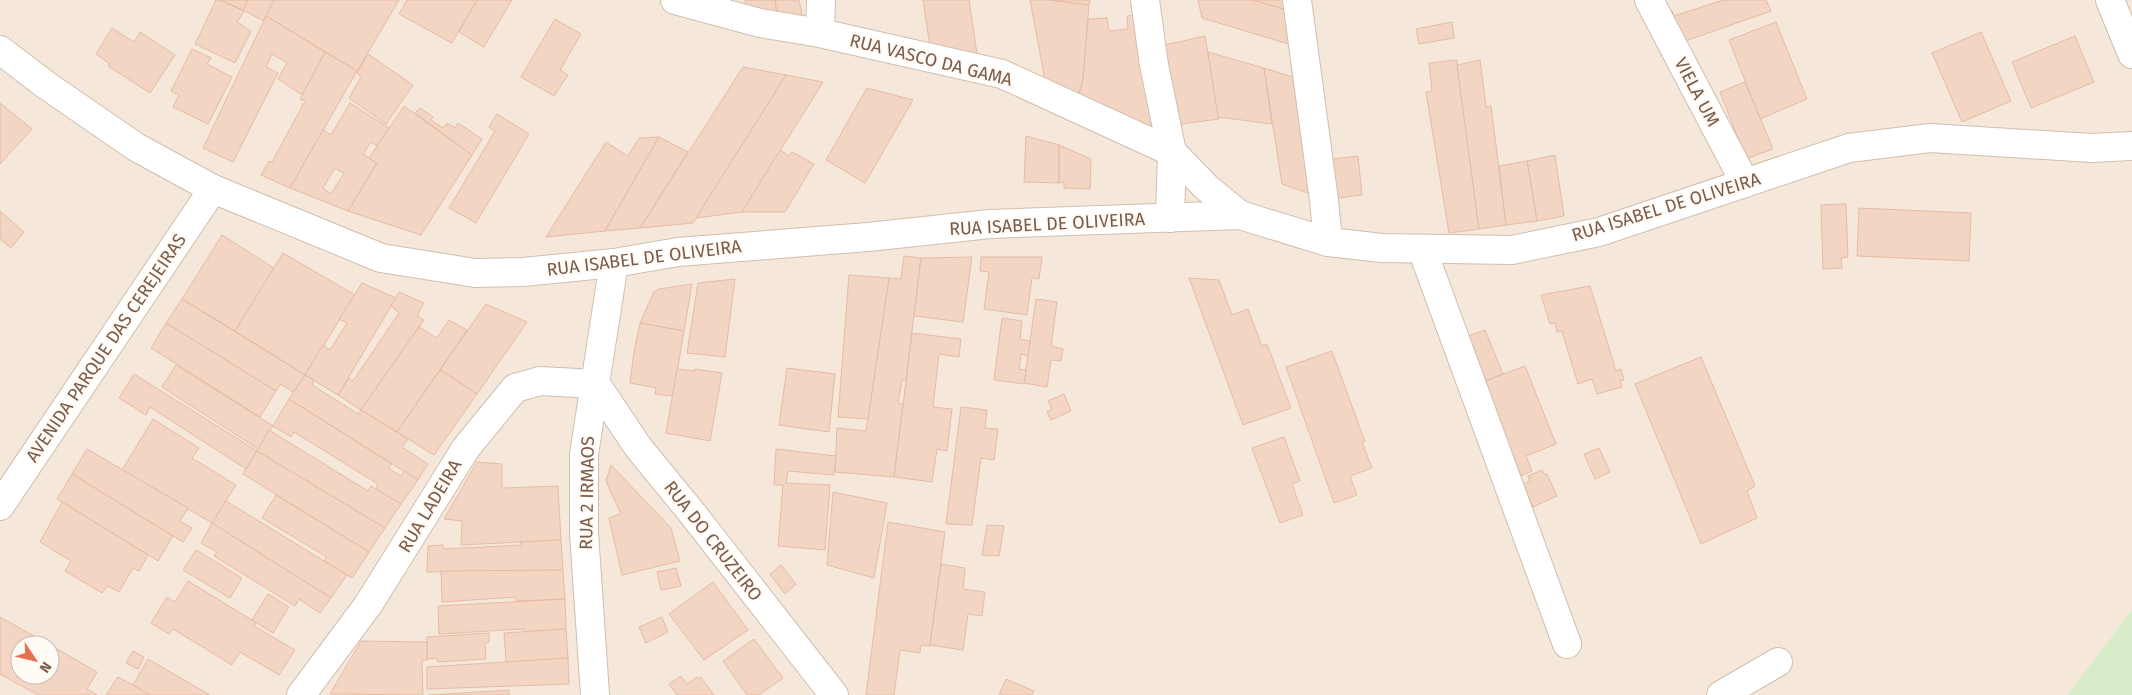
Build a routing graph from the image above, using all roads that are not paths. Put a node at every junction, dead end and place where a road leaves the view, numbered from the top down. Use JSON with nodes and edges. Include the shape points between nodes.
{"nodes":[{"id":1,"x":675,"y":0,"type":"edge"},
{"id":2,"x":820,"y":0,"type":"edge"},
{"id":3,"x":1145,"y":0,"type":"edge"},
{"id":4,"x":1297,"y":0,"type":"edge"},
{"id":5,"x":1649,"y":0,"type":"edge"},
{"id":6,"x":2110,"y":0,"type":"edge"},
{"id":7,"x":820,"y":33,"type":"junction"},
{"id":8,"x":0,"y":50,"type":"edge"},
{"id":9,"x":2132,"y":54,"type":"edge"},
{"id":10,"x":2132,"y":146,"type":"edge"},
{"id":11,"x":1172,"y":152,"type":"junction"},
{"id":12,"x":1745,"y":183,"type":"junction"},
{"id":13,"x":213,"y":189,"type":"junction"},
{"id":14,"x":1240,"y":216,"type":"junction"},
{"id":15,"x":1170,"y":218,"type":"junction"},
{"id":16,"x":1328,"y":242,"type":"junction"},
{"id":17,"x":1422,"y":249,"type":"junction"},
{"id":18,"x":614,"y":262,"type":"junction"},
{"id":19,"x":596,"y":384,"type":"junction"},
{"id":20,"x":0,"y":506,"type":"edge"},
{"id":21,"x":1567,"y":644,"type":"dead end"},
{"id":22,"x":1778,"y":662,"type":"dead end"},
{"id":23,"x":301,"y":695,"type":"edge"},
{"id":24,"x":595,"y":695,"type":"edge"},
{"id":25,"x":834,"y":695,"type":"edge"},
{"id":26,"x":1721,"y":695,"type":"edge"}],
"edges":[{"from":1,"to":7,"type":"street","name":"RUA VASCO DA GAMA","via":[[760,23]]},
{"from":2,"to":7,"type":"street"},
{"from":3,"to":11,"type":"street"},
{"from":4,"to":16,"type":"street"},
{"from":5,"to":12,"type":"street","name":"VIELA UM"},
{"from":6,"to":9,"type":"street"},
{"from":7,"to":11,"type":"street","name":"RUA VASCO DA GAMA","via":[[1002,74]]},
{"from":8,"to":13,"type":"street","name":"RUA ISABEL DE OLIVEIRA","via":[[136,147]]},
{"from":10,"to":12,"type":"street","name":"RUA ISABEL DE OLIVEIRA","via":[[2092,148],[1930,138],[1849,148]]},
{"from":11,"to":14,"type":"street","name":"RUA VASCO DA GAMA"},
{"from":11,"to":15,"type":"street"},
{"from":12,"to":17,"type":"street","name":"RUA ISABEL DE OLIVEIRA","via":[[1599,232],[1512,250]]},
{"from":13,"to":18,"type":"street","name":"RUA ISABEL DE OLIVEIRA","via":[[381,258],[475,273],[523,272]]},
{"from":13,"to":20,"type":"street","name":"AVENIDA PARQUE DAS CEREJEIRAS"},
{"from":14,"to":15,"type":"street","name":"RUA ISABEL DE OLIVEIRA"},
{"from":14,"to":16,"type":"street","name":"RUA ISABEL DE OLIVEIRA"},
{"from":15,"to":18,"type":"street","name":"RUA ISABEL DE OLIVEIRA","via":[[990,224],[678,252]]},
{"from":16,"to":17,"type":"street","name":"RUA ISABEL DE OLIVEIRA"},
{"from":17,"to":21,"type":"street"},
{"from":18,"to":19,"type":"street","name":"RUA 2 IRMAOS"},
{"from":19,"to":23,"type":"street","name":"RUA LADEIRA","via":[[540,381],[515,388],[466,448],[368,605]]},
{"from":19,"to":24,"type":"street","name":"RUA 2 IRMAOS","via":[[584,454],[584,533]]},
{"from":19,"to":25,"type":"street","name":"RUA DO CRUZEIRO","via":[[638,447]]},
{"from":22,"to":26,"type":"street"}]}
